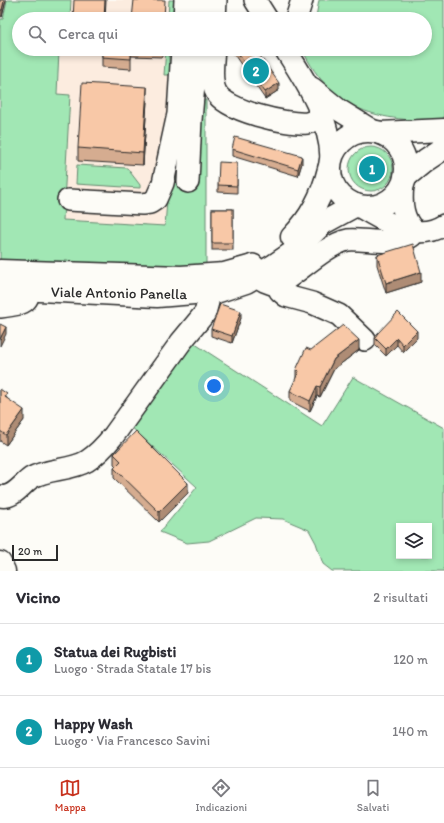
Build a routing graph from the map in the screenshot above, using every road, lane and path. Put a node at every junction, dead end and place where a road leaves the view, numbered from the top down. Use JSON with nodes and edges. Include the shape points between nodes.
{"nodes":[{"id":1,"x":185,"y":0,"type":"edge"},
{"id":2,"x":201,"y":0,"type":"edge"},
{"id":3,"x":216,"y":0,"type":"edge"},
{"id":4,"x":255,"y":0,"type":"edge"},
{"id":5,"x":302,"y":0,"type":"edge"},
{"id":6,"x":184,"y":12,"type":"edge"},
{"id":7,"x":200,"y":12,"type":"edge"},
{"id":8,"x":215,"y":12,"type":"edge"},
{"id":9,"x":263,"y":12,"type":"edge"},
{"id":10,"x":298,"y":12,"type":"edge"},
{"id":11,"x":182,"y":56,"type":"edge"},
{"id":12,"x":196,"y":56,"type":"edge"},
{"id":13,"x":214,"y":56,"type":"edge"},
{"id":14,"x":289,"y":56,"type":"edge"},
{"id":15,"x":307,"y":84,"type":"junction"},
{"id":16,"x":322,"y":118,"type":"junction"},
{"id":17,"x":444,"y":130,"type":"edge"},
{"id":18,"x":376,"y":132,"type":"junction"},
{"id":19,"x":444,"y":148,"type":"edge"},
{"id":20,"x":330,"y":164,"type":"junction"},
{"id":21,"x":404,"y":181,"type":"junction"},
{"id":22,"x":188,"y":182,"type":"dead end"},
{"id":23,"x":68,"y":200,"type":"dead end"},
{"id":24,"x":358,"y":206,"type":"junction"},
{"id":25,"x":444,"y":225,"type":"edge"},
{"id":26,"x":415,"y":231,"type":"junction"},
{"id":27,"x":0,"y":272,"type":"edge"},
{"id":28,"x":263,"y":274,"type":"junction"},
{"id":29,"x":30,"y":281,"type":"junction"},
{"id":30,"x":206,"y":284,"type":"junction"},
{"id":31,"x":0,"y":288,"type":"edge"},
{"id":32,"x":0,"y":307,"type":"edge"},
{"id":33,"x":365,"y":340,"type":"dead end"},
{"id":34,"x":0,"y":496,"type":"edge"},
{"id":35,"x":0,"y":563,"type":"edge"},
{"id":36,"x":4,"y":571,"type":"edge"}],
"edges":[{"from":1,"to":6,"type":"street"},
{"from":2,"to":7,"type":"street"},
{"from":3,"to":8,"type":"street"},
{"from":4,"to":9,"type":"street"},
{"from":5,"to":10,"type":"street"},
{"from":11,"to":23,"type":"street","via":[[177,119],[168,167],[159,196],[150,203],[142,204]]},
{"from":12,"to":22,"type":"street"},
{"from":13,"to":16,"type":"street","via":[[215,90],[230,106],[302,123]]},
{"from":14,"to":15,"type":"street"},
{"from":15,"to":16,"type":"street"},
{"from":15,"to":18,"type":"street","via":[[343,113]]},
{"from":16,"to":20,"type":"street","via":[[329,139]]},
{"from":17,"to":18,"type":"main road"},
{"from":18,"to":20,"type":"main road","via":[[362,131],[347,137],[339,144]]},
{"from":18,"to":21,"type":"main road","via":[[390,137],[401,150],[406,166]]},
{"from":19,"to":21,"type":"main road","via":[[426,160]]},
{"from":20,"to":24,"type":"main road","via":[[330,178],[336,191],[347,201]]},
{"from":20,"to":28,"type":"main road","name":"Viale Antonio Panella","via":[[321,194],[298,231],[275,252]]},
{"from":21,"to":24,"type":"main road","via":[[388,202],[372,207]]},
{"from":21,"to":26,"type":"street","via":[[404,213]]},
{"from":24,"to":26,"type":"street","via":[[387,222]]},
{"from":24,"to":28,"type":"main road","name":"Viale Antonio Panella","via":[[323,222],[292,253]]},
{"from":25,"to":26,"type":"street","via":[[432,231]]},
{"from":26,"to":28,"type":"street","via":[[411,237],[399,240],[356,240],[339,243],[285,280]]},
{"from":27,"to":29,"type":"main road","name":"Viale Antonio Panella"},
{"from":28,"to":30,"type":"main road","name":"Viale Antonio Panella","via":[[230,273]]},
{"from":28,"to":33,"type":"street","via":[[286,296],[312,303],[339,315]]},
{"from":29,"to":30,"type":"main road","name":"Viale Antonio Panella","via":[[157,296]]},
{"from":29,"to":31,"type":"main road","name":"Viale Antonio Panella"},
{"from":29,"to":32,"type":"street","via":[[29,297],[24,303]]},
{"from":30,"to":34,"type":"street","via":[[207,308],[200,321],[181,342],[103,449],[82,464],[41,474],[30,479],[10,496]]},
{"from":35,"to":36,"type":"main road"}]}
